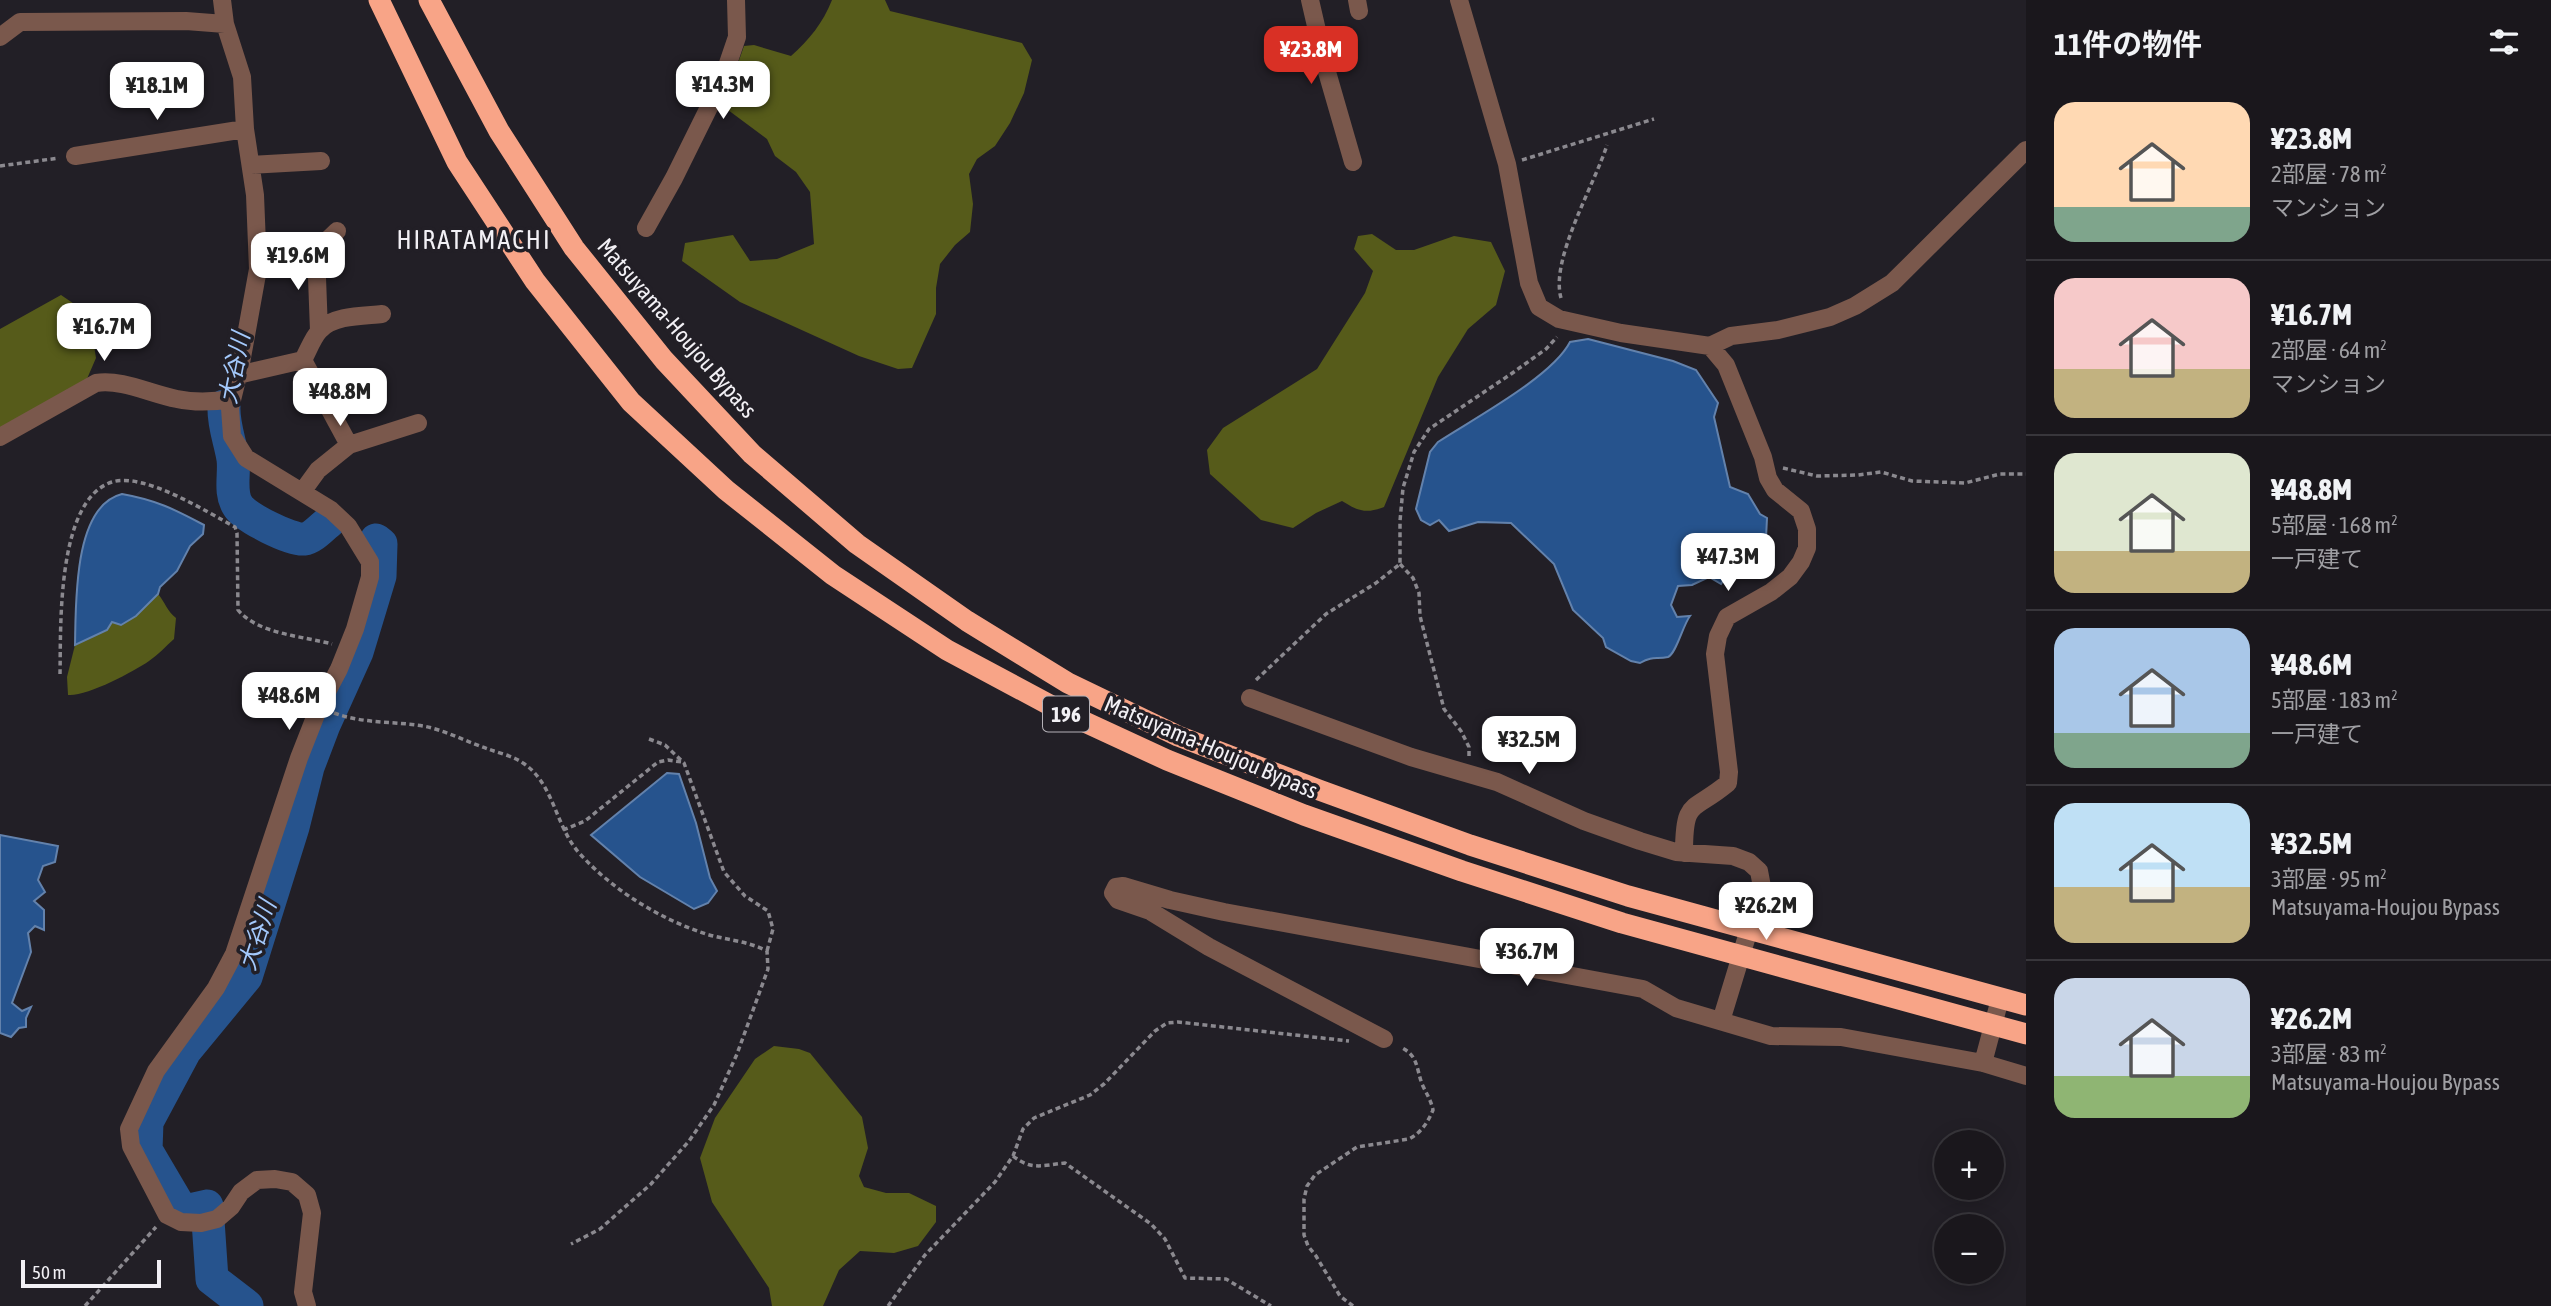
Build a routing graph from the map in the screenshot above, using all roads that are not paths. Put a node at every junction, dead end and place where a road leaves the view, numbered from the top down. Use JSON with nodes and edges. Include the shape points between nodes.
{"nodes":[{"id":1,"x":222,"y":0,"type":"edge"},
{"id":2,"x":379,"y":0,"type":"edge"},
{"id":3,"x":429,"y":0,"type":"edge"},
{"id":4,"x":736,"y":0,"type":"edge"},
{"id":5,"x":1310,"y":0,"type":"edge"},
{"id":6,"x":1459,"y":0,"type":"edge"},
{"id":7,"x":225,"y":23,"type":"junction"},
{"id":8,"x":0,"y":37,"type":"edge"},
{"id":9,"x":245,"y":130,"type":"junction"},
{"id":10,"x":2026,"y":150,"type":"edge"},
{"id":11,"x":75,"y":156,"type":"road end"},
{"id":12,"x":321,"y":161,"type":"dead end"},
{"id":13,"x":1353,"y":162,"type":"dead end"},
{"id":14,"x":251,"y":165,"type":"junction"},
{"id":15,"x":646,"y":228,"type":"dead end"},
{"id":16,"x":337,"y":231,"type":"dead end"},
{"id":17,"x":316,"y":251,"type":"junction"},
{"id":18,"x":258,"y":260,"type":"junction"},
{"id":19,"x":382,"y":314,"type":"dead end"},
{"id":20,"x":319,"y":331,"type":"junction"},
{"id":21,"x":1710,"y":346,"type":"junction"},
{"id":22,"x":303,"y":360,"type":"junction"},
{"id":23,"x":238,"y":375,"type":"junction"},
{"id":24,"x":232,"y":399,"type":"junction"},
{"id":25,"x":418,"y":423,"type":"dead end"},
{"id":26,"x":0,"y":437,"type":"edge"},
{"id":27,"x":349,"y":445,"type":"junction"},
{"id":28,"x":302,"y":492,"type":"junction"},
{"id":29,"x":1250,"y":698,"type":"road end"},
{"id":30,"x":1684,"y":853,"type":"junction"},
{"id":31,"x":2000,"y":999,"type":"junction"},
{"id":32,"x":2026,"y":1005,"type":"edge"},
{"id":33,"x":1721,"y":1021,"type":"junction"},
{"id":34,"x":1993,"y":1027,"type":"junction"},
{"id":35,"x":2026,"y":1034,"type":"edge"},
{"id":36,"x":1384,"y":1039,"type":"road end"},
{"id":37,"x":1983,"y":1063,"type":"junction"},
{"id":38,"x":2026,"y":1076,"type":"edge"},
{"id":39,"x":307,"y":1306,"type":"edge"}],
"edges":[{"from":1,"to":7,"type":"street"},
{"from":2,"to":34,"type":"highway","name":"Matsuyama-Houjou Bypass","number":"196","via":[[457,163],[535,281],[631,402],[726,490],[833,575],[947,650],[1061,712],[1167,760],[1330,824],[1622,923]]},
{"from":3,"to":31,"type":"highway","name":"Matsuyama-Houjou Bypass","number":"196","via":[[499,131],[574,248],[664,360],[752,454],[857,544],[967,621],[1092,695],[1178,736],[1319,790],[1628,896]]},
{"from":4,"to":15,"type":"street","via":[[737,37],[722,81]]},
{"from":5,"to":13,"type":"street"},
{"from":6,"to":21,"type":"street","via":[[1507,164],[1529,283],[1539,307],[1559,319]]},
{"from":7,"to":8,"type":"street","via":[[20,22]]},
{"from":7,"to":9,"type":"street","via":[[242,77]]},
{"from":9,"to":11,"type":"street"},
{"from":9,"to":14,"type":"street"},
{"from":10,"to":21,"type":"street","via":[[1892,283],[1856,306],[1779,330],[1731,336]]},
{"from":12,"to":14,"type":"street"},
{"from":14,"to":18,"type":"street"},
{"from":16,"to":17,"type":"street"},
{"from":17,"to":18,"type":"street"},
{"from":17,"to":20,"type":"street"},
{"from":18,"to":23,"type":"street"},
{"from":19,"to":20,"type":"street","via":[[338,320]]},
{"from":20,"to":22,"type":"street"},
{"from":21,"to":30,"type":"street","via":[[1726,365],[1768,478],[1801,512],[1807,548],[1790,578],[1727,617],[1718,636],[1715,654],[1728,783],[1693,807],[1685,819]]},
{"from":22,"to":23,"type":"street"},
{"from":22,"to":27,"type":"street"},
{"from":23,"to":24,"type":"street"},
{"from":24,"to":26,"type":"street","via":[[177,399],[110,381],[96,383]]},
{"from":24,"to":28,"type":"street","via":[[232,436],[246,457]]},
{"from":25,"to":27,"type":"street"},
{"from":27,"to":28,"type":"street","via":[[318,470]]},
{"from":28,"to":39,"type":"street","via":[[348,526],[370,562],[370,577],[347,648],[299,758],[234,954],[216,988],[156,1071],[129,1129],[131,1146],[167,1214],[181,1222],[217,1219],[257,1180],[292,1182],[307,1195],[312,1213],[303,1292]]},
{"from":29,"to":30,"type":"street","via":[[1376,745],[1497,782],[1584,821]]},
{"from":30,"to":33,"type":"street","via":[[1733,856],[1759,872],[1762,887]]},
{"from":31,"to":32,"type":"highway","name":"Matsuyama-Houjou Bypass","number":"196"},
{"from":31,"to":34,"type":"street"},
{"from":33,"to":36,"type":"street","via":[[1676,1008],[1643,989],[1224,912],[1116,887],[1113,893],[1118,900],[1150,911]]},
{"from":33,"to":37,"type":"street","via":[[1771,1036],[1841,1037]]},
{"from":34,"to":35,"type":"highway","name":"Matsuyama-Houjou Bypass","number":"196"},
{"from":34,"to":37,"type":"street"},
{"from":37,"to":38,"type":"street"}]}
